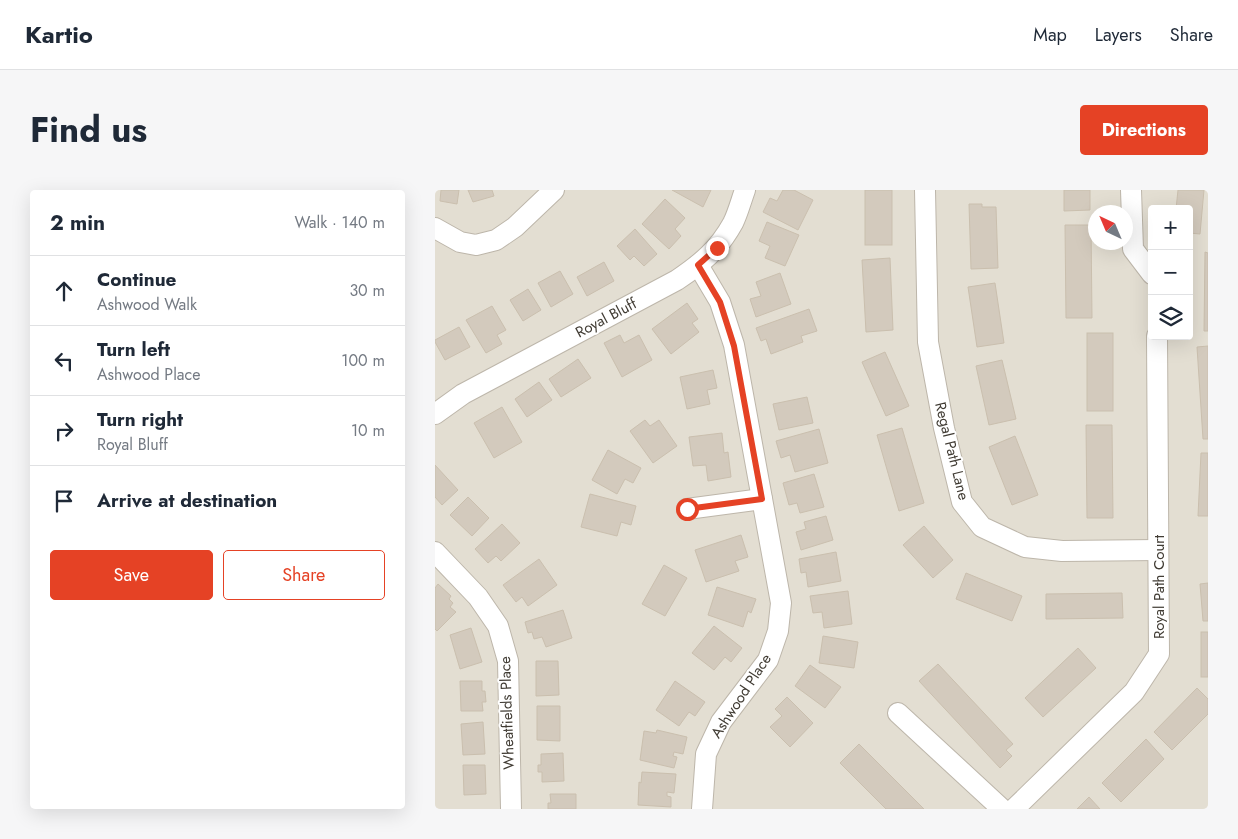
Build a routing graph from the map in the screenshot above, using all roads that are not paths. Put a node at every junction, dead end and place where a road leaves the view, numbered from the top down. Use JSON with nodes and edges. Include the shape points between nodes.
{"nodes":[{"id":1,"x":554,"y":190,"type":"edge"},
{"id":2,"x":745,"y":190,"type":"edge"},
{"id":3,"x":925,"y":190,"type":"edge"},
{"id":4,"x":1131,"y":190,"type":"edge"},
{"id":5,"x":435,"y":228,"type":"edge"},
{"id":6,"x":698,"y":265,"type":"junction"},
{"id":7,"x":1148,"y":269,"type":"edge"},
{"id":8,"x":1157,"y":340,"type":"edge"},
{"id":9,"x":435,"y":414,"type":"edge"},
{"id":10,"x":762,"y":499,"type":"junction"},
{"id":11,"x":687,"y":509,"type":"dead end"},
{"id":12,"x":1158,"y":550,"type":"junction"},
{"id":13,"x":435,"y":552,"type":"edge"},
{"id":14,"x":898,"y":713,"type":"dead end"},
{"id":15,"x":511,"y":809,"type":"edge"},
{"id":16,"x":702,"y":809,"type":"edge"},
{"id":17,"x":1002,"y":809,"type":"edge"},
{"id":18,"x":1014,"y":809,"type":"edge"}],
"edges":[{"from":1,"to":5,"type":"street","via":[[515,227],[496,240],[475,245],[460,242]]},
{"from":2,"to":6,"type":"street","name":"Royal Bluff","via":[[733,222],[717,248]]},
{"from":3,"to":12,"type":"street","name":"Regal Path Lane","via":[[928,342],[943,428],[962,502],[982,527],[1025,547]]},
{"from":4,"to":7,"type":"street","via":[[1133,249]]},
{"from":6,"to":9,"type":"street","name":"Royal Bluff","via":[[677,280],[463,394]]},
{"from":6,"to":10,"type":"street","name":"Ashwood Place","via":[[720,302],[734,346]]},
{"from":8,"to":12,"type":"street","name":"Royal Path Court"},
{"from":10,"to":11,"type":"street"},
{"from":10,"to":16,"type":"street","name":"Ashwood Place","via":[[781,603],[778,631],[768,660],[721,722],[705,754]]},
{"from":12,"to":18,"type":"street","name":"Royal Path Court","via":[[1159,654],[1134,692]]},
{"from":13,"to":15,"type":"street","name":"Wheatfields Place","via":[[478,597],[498,626],[508,661]]},
{"from":14,"to":17,"type":"street"}]}
